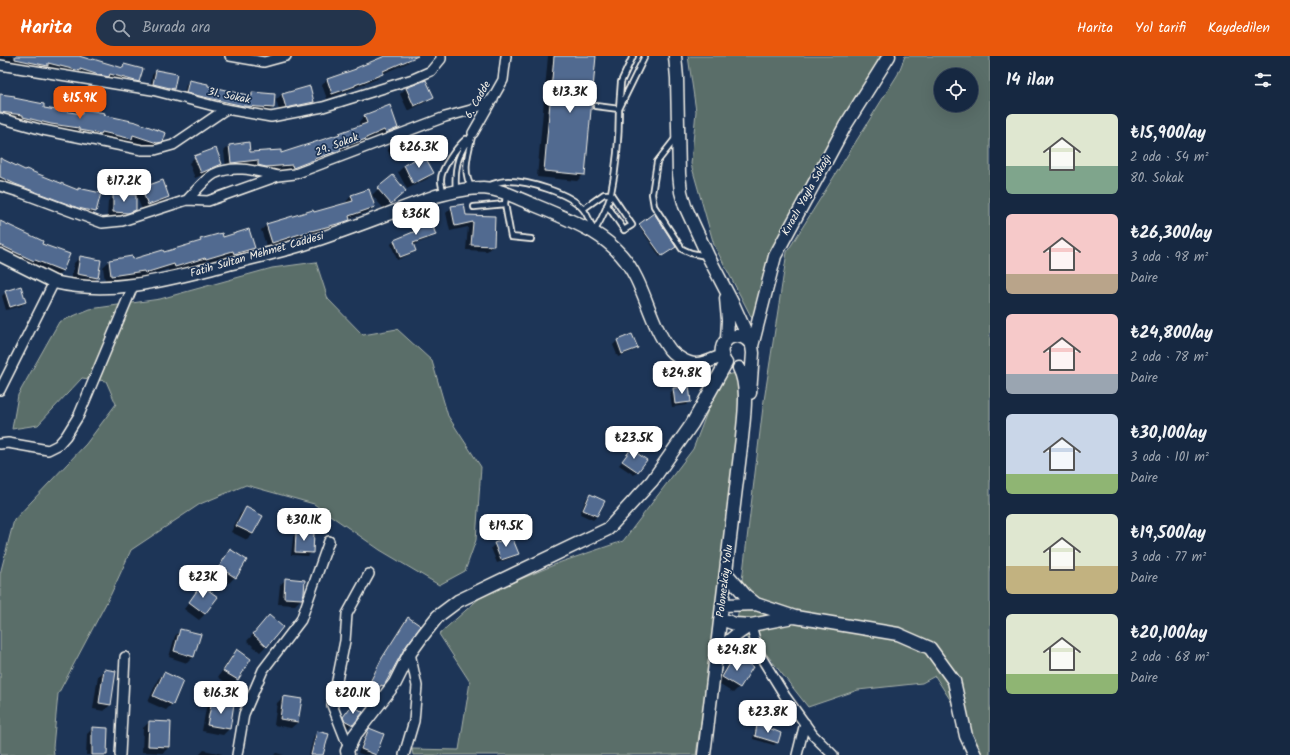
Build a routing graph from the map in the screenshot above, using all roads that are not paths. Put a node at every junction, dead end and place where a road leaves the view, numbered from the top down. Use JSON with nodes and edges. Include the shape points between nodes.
{"nodes":[{"id":1,"x":230,"y":56,"type":"edge"},
{"id":2,"x":286,"y":56,"type":"edge"},
{"id":3,"x":441,"y":56,"type":"edge"},
{"id":4,"x":506,"y":56,"type":"edge"},
{"id":5,"x":633,"y":56,"type":"edge"},
{"id":6,"x":645,"y":56,"type":"edge"},
{"id":7,"x":675,"y":56,"type":"edge"},
{"id":8,"x":682,"y":56,"type":"edge"},
{"id":9,"x":889,"y":56,"type":"edge"},
{"id":10,"x":0,"y":65,"type":"edge"},
{"id":11,"x":623,"y":76,"type":"junction"},
{"id":12,"x":633,"y":81,"type":"junction"},
{"id":13,"x":493,"y":99,"type":"junction"},
{"id":14,"x":596,"y":106,"type":"dead end"},
{"id":15,"x":226,"y":109,"type":"junction"},
{"id":16,"x":619,"y":109,"type":"junction"},
{"id":17,"x":0,"y":118,"type":"edge"},
{"id":18,"x":473,"y":133,"type":"junction"},
{"id":19,"x":679,"y":135,"type":"junction"},
{"id":20,"x":278,"y":176,"type":"junction"},
{"id":21,"x":0,"y":186,"type":"edge"},
{"id":22,"x":478,"y":189,"type":"junction"},
{"id":23,"x":456,"y":191,"type":"junction"},
{"id":24,"x":444,"y":194,"type":"junction"},
{"id":25,"x":611,"y":194,"type":"junction"},
{"id":26,"x":505,"y":199,"type":"junction"},
{"id":27,"x":187,"y":200,"type":"junction"},
{"id":28,"x":607,"y":205,"type":"junction"},
{"id":29,"x":474,"y":207,"type":"dead end"},
{"id":30,"x":583,"y":209,"type":"junction"},
{"id":31,"x":594,"y":232,"type":"junction"},
{"id":32,"x":531,"y":239,"type":"dead end"},
{"id":33,"x":0,"y":255,"type":"edge"},
{"id":34,"x":708,"y":256,"type":"junction"},
{"id":35,"x":54,"y":282,"type":"junction"},
{"id":36,"x":133,"y":286,"type":"junction"},
{"id":37,"x":724,"y":289,"type":"junction"},
{"id":38,"x":727,"y":339,"type":"junction"},
{"id":39,"x":752,"y":351,"type":"junction"},
{"id":40,"x":724,"y":360,"type":"junction"},
{"id":41,"x":739,"y":368,"type":"junction"},
{"id":42,"x":0,"y":390,"type":"edge"},
{"id":43,"x":745,"y":407,"type":"junction"},
{"id":44,"x":0,"y":444,"type":"edge"},
{"id":45,"x":329,"y":541,"type":"dead end"},
{"id":46,"x":726,"y":573,"type":"junction"},
{"id":47,"x":369,"y":574,"type":"dead end"},
{"id":48,"x":756,"y":604,"type":"junction"},
{"id":49,"x":722,"y":606,"type":"junction"},
{"id":50,"x":794,"y":617,"type":"junction"},
{"id":51,"x":721,"y":619,"type":"junction"},
{"id":52,"x":751,"y":625,"type":"junction"},
{"id":53,"x":410,"y":654,"type":"junction"},
{"id":54,"x":716,"y":655,"type":"junction"},
{"id":55,"x":125,"y":657,"type":"dead end"},
{"id":56,"x":805,"y":723,"type":"junction"},
{"id":57,"x":348,"y":752,"type":"edge"},
{"id":58,"x":120,"y":755,"type":"edge"},
{"id":59,"x":236,"y":755,"type":"edge"},
{"id":60,"x":404,"y":755,"type":"edge"},
{"id":61,"x":704,"y":755,"type":"edge"},
{"id":62,"x":797,"y":755,"type":"edge"},
{"id":63,"x":833,"y":755,"type":"edge"},
{"id":64,"x":975,"y":755,"type":"edge"}],
"edges":[{"from":1,"to":2,"type":"street","via":[[264,62]]},
{"from":3,"to":15,"type":"street","name":"31. Sokak","via":[[430,71],[412,79],[323,106],[272,117]]},
{"from":4,"to":13,"type":"street","name":"6. Cadde","via":[[503,80]]},
{"from":5,"to":11,"type":"lane"},
{"from":6,"to":12,"type":"lane"},
{"from":7,"to":19,"type":"main road"},
{"from":8,"to":19,"type":"main road","via":[[685,101]]},
{"from":9,"to":39,"type":"main road","name":"Kırazlı Yayla Sokağı","via":[[845,126],[774,256]]},
{"from":10,"to":15,"type":"street","name":"31. Sokak","via":[[152,90]]},
{"from":11,"to":12,"type":"lane"},
{"from":11,"to":16,"type":"lane"},
{"from":12,"to":16,"type":"lane"},
{"from":13,"to":18,"type":"street","name":"6. Cadde"},
{"from":13,"to":20,"type":"street","name":"29. Sokak","via":[[470,110],[445,117],[295,174]]},
{"from":14,"to":16,"type":"lane"},
{"from":15,"to":17,"type":"street","via":[[173,145],[155,150],[142,150],[43,130]]},
{"from":16,"to":25,"type":"lane"},
{"from":18,"to":22,"type":"lane","via":[[466,174],[467,181]]},
{"from":18,"to":23,"type":"lane","via":[[458,156]]},
{"from":18,"to":24,"type":"lane","via":[[460,144],[444,171],[441,181]]},
{"from":19,"to":34,"type":"main road","via":[[681,192]]},
{"from":19,"to":34,"type":"lane","via":[[657,162],[652,194],[654,206],[682,249]]},
{"from":20,"to":27,"type":"street","name":"29. Sokak","via":[[208,201]]},
{"from":20,"to":27,"type":"street","name":"29. Sokak","via":[[252,170],[230,169],[213,175]]},
{"from":21,"to":27,"type":"street","name":"29. Sokak","via":[[102,223],[122,221]]},
{"from":22,"to":23,"type":"main road","name":"Fatih Sultan Mehmet Caddesi"},
{"from":22,"to":26,"type":"main road","name":"Fatih Sultan Mehmet Caddesi","via":[[499,190]]},
{"from":22,"to":30,"type":"lane","via":[[508,181],[530,184],[564,196]]},
{"from":23,"to":24,"type":"main road","name":"Fatih Sultan Mehmet Caddesi"},
{"from":24,"to":36,"type":"main road","name":"Fatih Sultan Mehmet Caddesi","via":[[304,244],[170,279]]},
{"from":25,"to":28,"type":"lane"},
{"from":25,"to":28,"type":"lane","via":[[632,225],[624,230]]},
{"from":25,"to":30,"type":"lane","via":[[604,194]]},
{"from":26,"to":29,"type":"lane"},
{"from":26,"to":31,"type":"main road","name":"Fatih Sultan Mehmet Caddesi","via":[[550,211]]},
{"from":26,"to":32,"type":"lane","via":[[511,237]]},
{"from":28,"to":31,"type":"lane"},
{"from":30,"to":31,"type":"lane"},
{"from":31,"to":40,"type":"main road","name":"Fatih Sultan Mehmet Caddesi","via":[[622,256],[634,274],[670,351],[686,362],[696,364]]},
{"from":33,"to":35,"type":"main road","name":"Fatih Sultan Mehmet Caddesi"},
{"from":34,"to":37,"type":"main road"},
{"from":35,"to":36,"type":"main road","name":"Fatih Sultan Mehmet Caddesi","via":[[80,286]]},
{"from":35,"to":42,"type":"street"},
{"from":36,"to":44,"type":"street","via":[[79,414],[66,436],[58,445],[48,450]]},
{"from":37,"to":38,"type":"main road","via":[[728,309]]},
{"from":37,"to":39,"type":"main road","via":[[734,306]]},
{"from":38,"to":39,"type":"main road","via":[[739,336],[747,339]]},
{"from":38,"to":40,"type":"main road","via":[[721,348]]},
{"from":39,"to":41,"type":"main road","via":[[747,364]]},
{"from":39,"to":43,"type":"main road","name":"Kırazlı Yayla Sokağı","via":[[750,392]]},
{"from":40,"to":41,"type":"main road","via":[[730,366]]},
{"from":40,"to":53,"type":"main road","via":[[692,424],[652,481],[608,529],[458,601],[438,616]]},
{"from":41,"to":43,"type":"main road","via":[[743,378]]},
{"from":43,"to":46,"type":"main road","name":"Polonezköy Yolu"},
{"from":45,"to":59,"type":"street","via":[[301,620],[263,670],[244,714]]},
{"from":46,"to":48,"type":"main road"},
{"from":46,"to":49,"type":"main road","name":"Polonezköy Yolu"},
{"from":47,"to":57,"type":"street","via":[[347,614],[345,641],[332,705]]},
{"from":48,"to":49,"type":"main road"},
{"from":48,"to":50,"type":"main road"},
{"from":49,"to":51,"type":"main road","name":"Polonezköy Yolu"},
{"from":50,"to":52,"type":"main road"},
{"from":50,"to":64,"type":"main road","via":[[898,634],[930,648],[954,681],[966,736]]},
{"from":51,"to":52,"type":"main road","via":[[735,624]]},
{"from":51,"to":54,"type":"main road","name":"Polonezköy Yolu"},
{"from":52,"to":54,"type":"main road","via":[[728,641]]},
{"from":52,"to":56,"type":"street","via":[[761,657]]},
{"from":53,"to":57,"type":"main road","via":[[394,683],[354,736]]},
{"from":53,"to":60,"type":"street","via":[[417,686],[414,721]]},
{"from":54,"to":61,"type":"main road","name":"Polonezköy Yolu"},
{"from":55,"to":58,"type":"street"},
{"from":56,"to":62,"type":"street"},
{"from":56,"to":63,"type":"street"}]}
